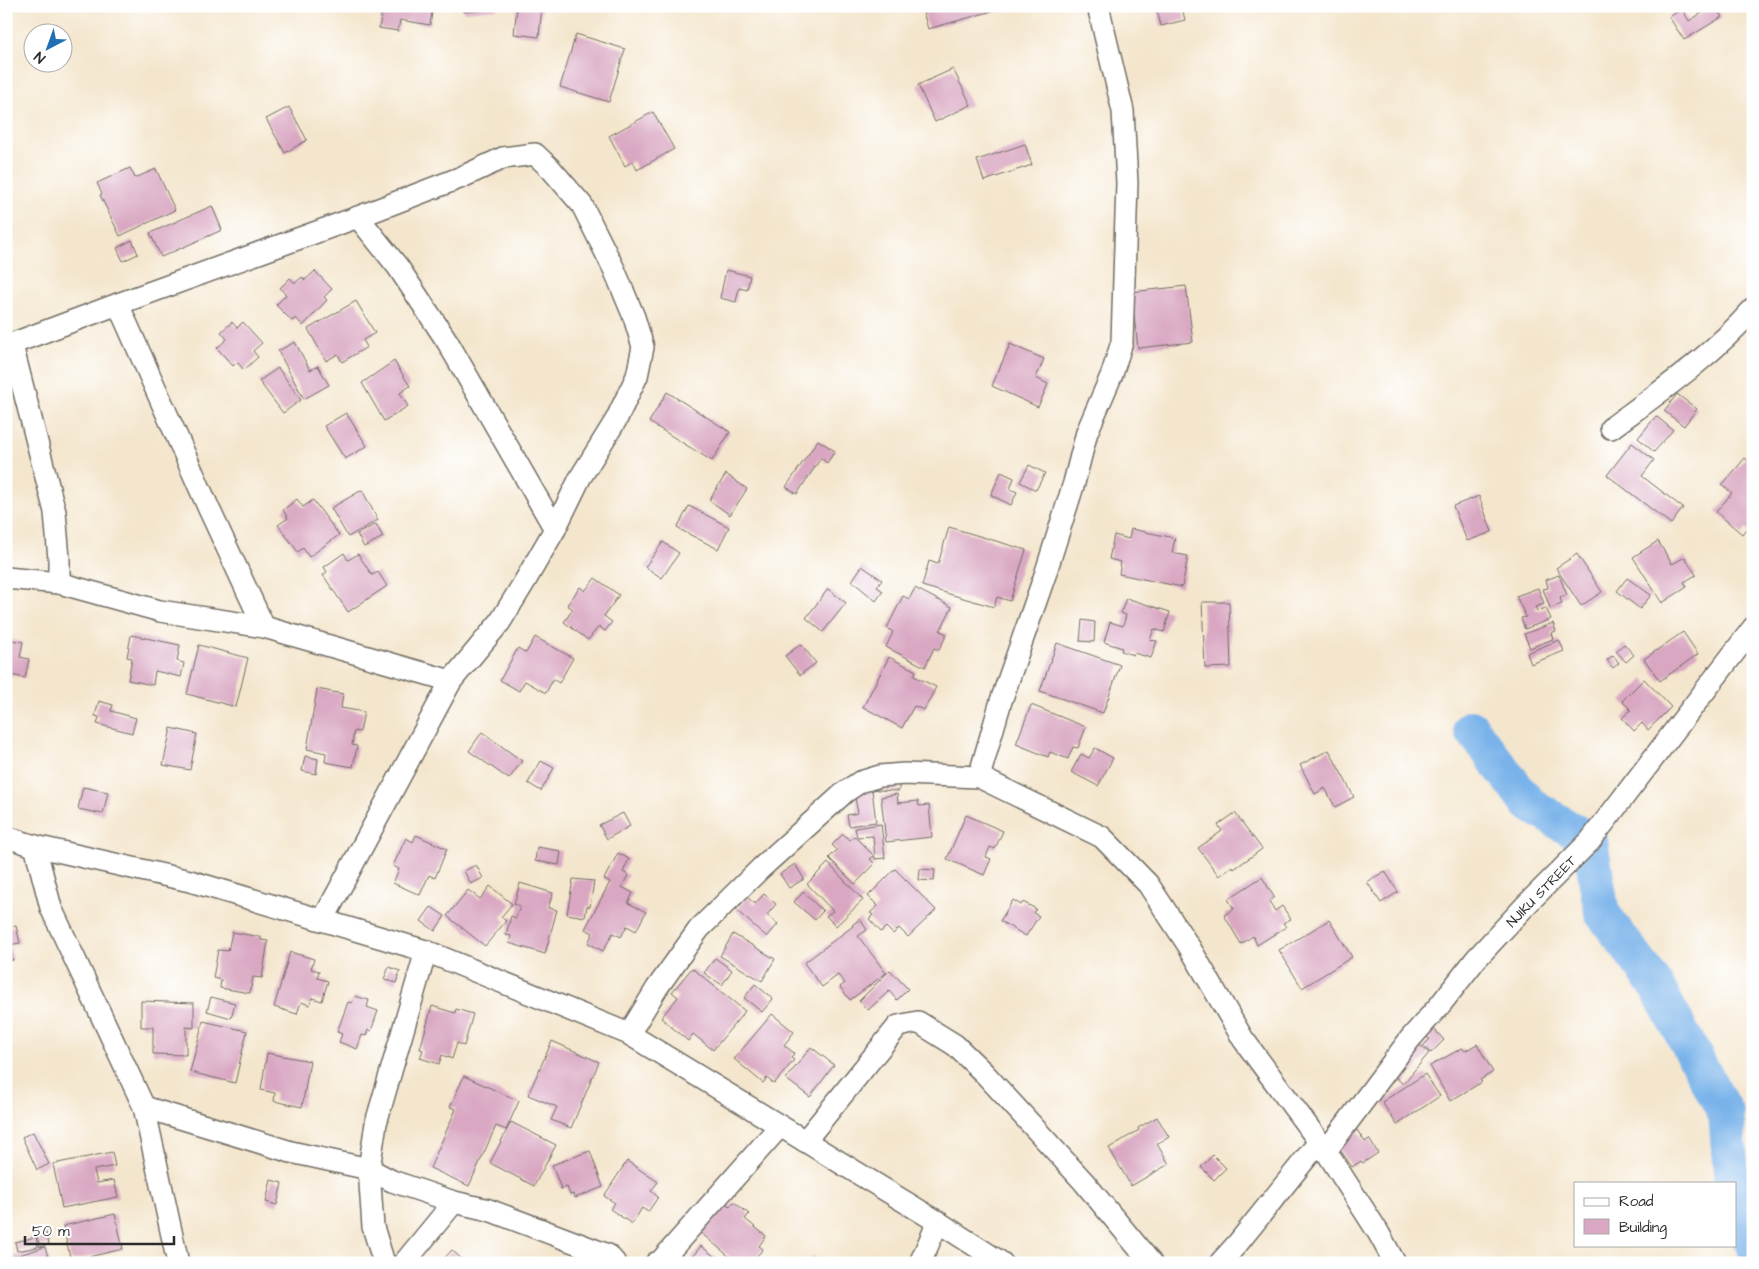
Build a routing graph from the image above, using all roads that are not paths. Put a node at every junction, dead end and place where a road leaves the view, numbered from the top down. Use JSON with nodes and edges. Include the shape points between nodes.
{"nodes":[{"id":1,"x":1098,"y":6,"type":"edge"},
{"id":2,"x":358,"y":217,"type":"junction"},
{"id":3,"x":118,"y":304,"type":"junction"},
{"id":4,"x":1753,"y":310,"type":"edge"},
{"id":5,"x":9,"y":346,"type":"edge"},
{"id":6,"x":1611,"y":428,"type":"dead end"},
{"id":7,"x":554,"y":530,"type":"junction"},
{"id":8,"x":6,"y":578,"type":"edge"},
{"id":9,"x":59,"y":583,"type":"junction"},
{"id":10,"x":264,"y":627,"type":"junction"},
{"id":11,"x":1753,"y":628,"type":"edge"},
{"id":12,"x":450,"y":681,"type":"junction"},
{"id":13,"x":979,"y":777,"type":"junction"},
{"id":14,"x":6,"y":837,"type":"edge"},
{"id":15,"x":35,"y":846,"type":"junction"},
{"id":16,"x":323,"y":920,"type":"junction"},
{"id":17,"x":426,"y":951,"type":"junction"},
{"id":18,"x":628,"y":1034,"type":"junction"},
{"id":19,"x":144,"y":1107,"type":"junction"},
{"id":20,"x":780,"y":1126,"type":"junction"},
{"id":21,"x":805,"y":1141,"type":"junction"},
{"id":22,"x":1322,"y":1147,"type":"junction"},
{"id":23,"x":369,"y":1169,"type":"junction"},
{"id":24,"x":454,"y":1202,"type":"junction"},
{"id":25,"x":938,"y":1222,"type":"junction"},
{"id":26,"x":178,"y":1263,"type":"edge"},
{"id":27,"x":384,"y":1263,"type":"edge"},
{"id":28,"x":404,"y":1263,"type":"edge"},
{"id":29,"x":615,"y":1263,"type":"edge"},
{"id":30,"x":656,"y":1263,"type":"edge"},
{"id":31,"x":920,"y":1263,"type":"edge"},
{"id":32,"x":1002,"y":1263,"type":"edge"},
{"id":33,"x":1151,"y":1263,"type":"edge"},
{"id":34,"x":1220,"y":1263,"type":"edge"},
{"id":35,"x":1395,"y":1263,"type":"edge"}],
"edges":[{"from":1,"to":13,"type":"street","via":[[1123,111],[1127,182],[1122,342],[1087,432],[1045,576],[1001,701]]},
{"from":2,"to":3,"type":"street"},
{"from":2,"to":7,"type":"street","via":[[398,267],[447,341]]},
{"from":2,"to":7,"type":"street","via":[[503,158],[535,154],[582,205],[614,268],[643,347],[637,376],[616,420],[580,478]]},
{"from":3,"to":5,"type":"street"},
{"from":3,"to":10,"type":"street"},
{"from":4,"to":6,"type":"street","via":[[1700,361]]},
{"from":5,"to":9,"type":"street","via":[[55,512]]},
{"from":7,"to":12,"type":"street","via":[[500,622]]},
{"from":8,"to":9,"type":"street"},
{"from":9,"to":10,"type":"street","via":[[160,611]]},
{"from":10,"to":12,"type":"street"},
{"from":11,"to":22,"type":"street","name":"NJIKU STREET","via":[[1590,841],[1476,959]]},
{"from":12,"to":16,"type":"street"},
{"from":13,"to":18,"type":"street","via":[[880,776],[860,782],[845,792],[699,928]]},
{"from":13,"to":22,"type":"street","via":[[1102,837],[1148,884],[1243,1039]]},
{"from":14,"to":15,"type":"street"},
{"from":15,"to":16,"type":"street","via":[[190,881]]},
{"from":15,"to":19,"type":"street","via":[[51,908]]},
{"from":16,"to":17,"type":"street"},
{"from":17,"to":18,"type":"street"},
{"from":17,"to":23,"type":"street","via":[[376,1123]]},
{"from":18,"to":20,"type":"street"},
{"from":19,"to":23,"type":"street","via":[[291,1152]]},
{"from":19,"to":26,"type":"street"},
{"from":20,"to":21,"type":"street"},
{"from":20,"to":30,"type":"street"},
{"from":21,"to":25,"type":"street"},
{"from":21,"to":33,"type":"street","via":[[898,1026],[918,1022],[955,1045],[985,1074],[1084,1182]]},
{"from":22,"to":34,"type":"street","name":"NJIKU STREET"},
{"from":22,"to":35,"type":"street"},
{"from":23,"to":24,"type":"street","via":[[392,1181]]},
{"from":23,"to":27,"type":"street","via":[[373,1227]]},
{"from":24,"to":28,"type":"street"},
{"from":24,"to":29,"type":"street","via":[[489,1210],[608,1255]]},
{"from":25,"to":31,"type":"street"},
{"from":25,"to":32,"type":"street"}]}
